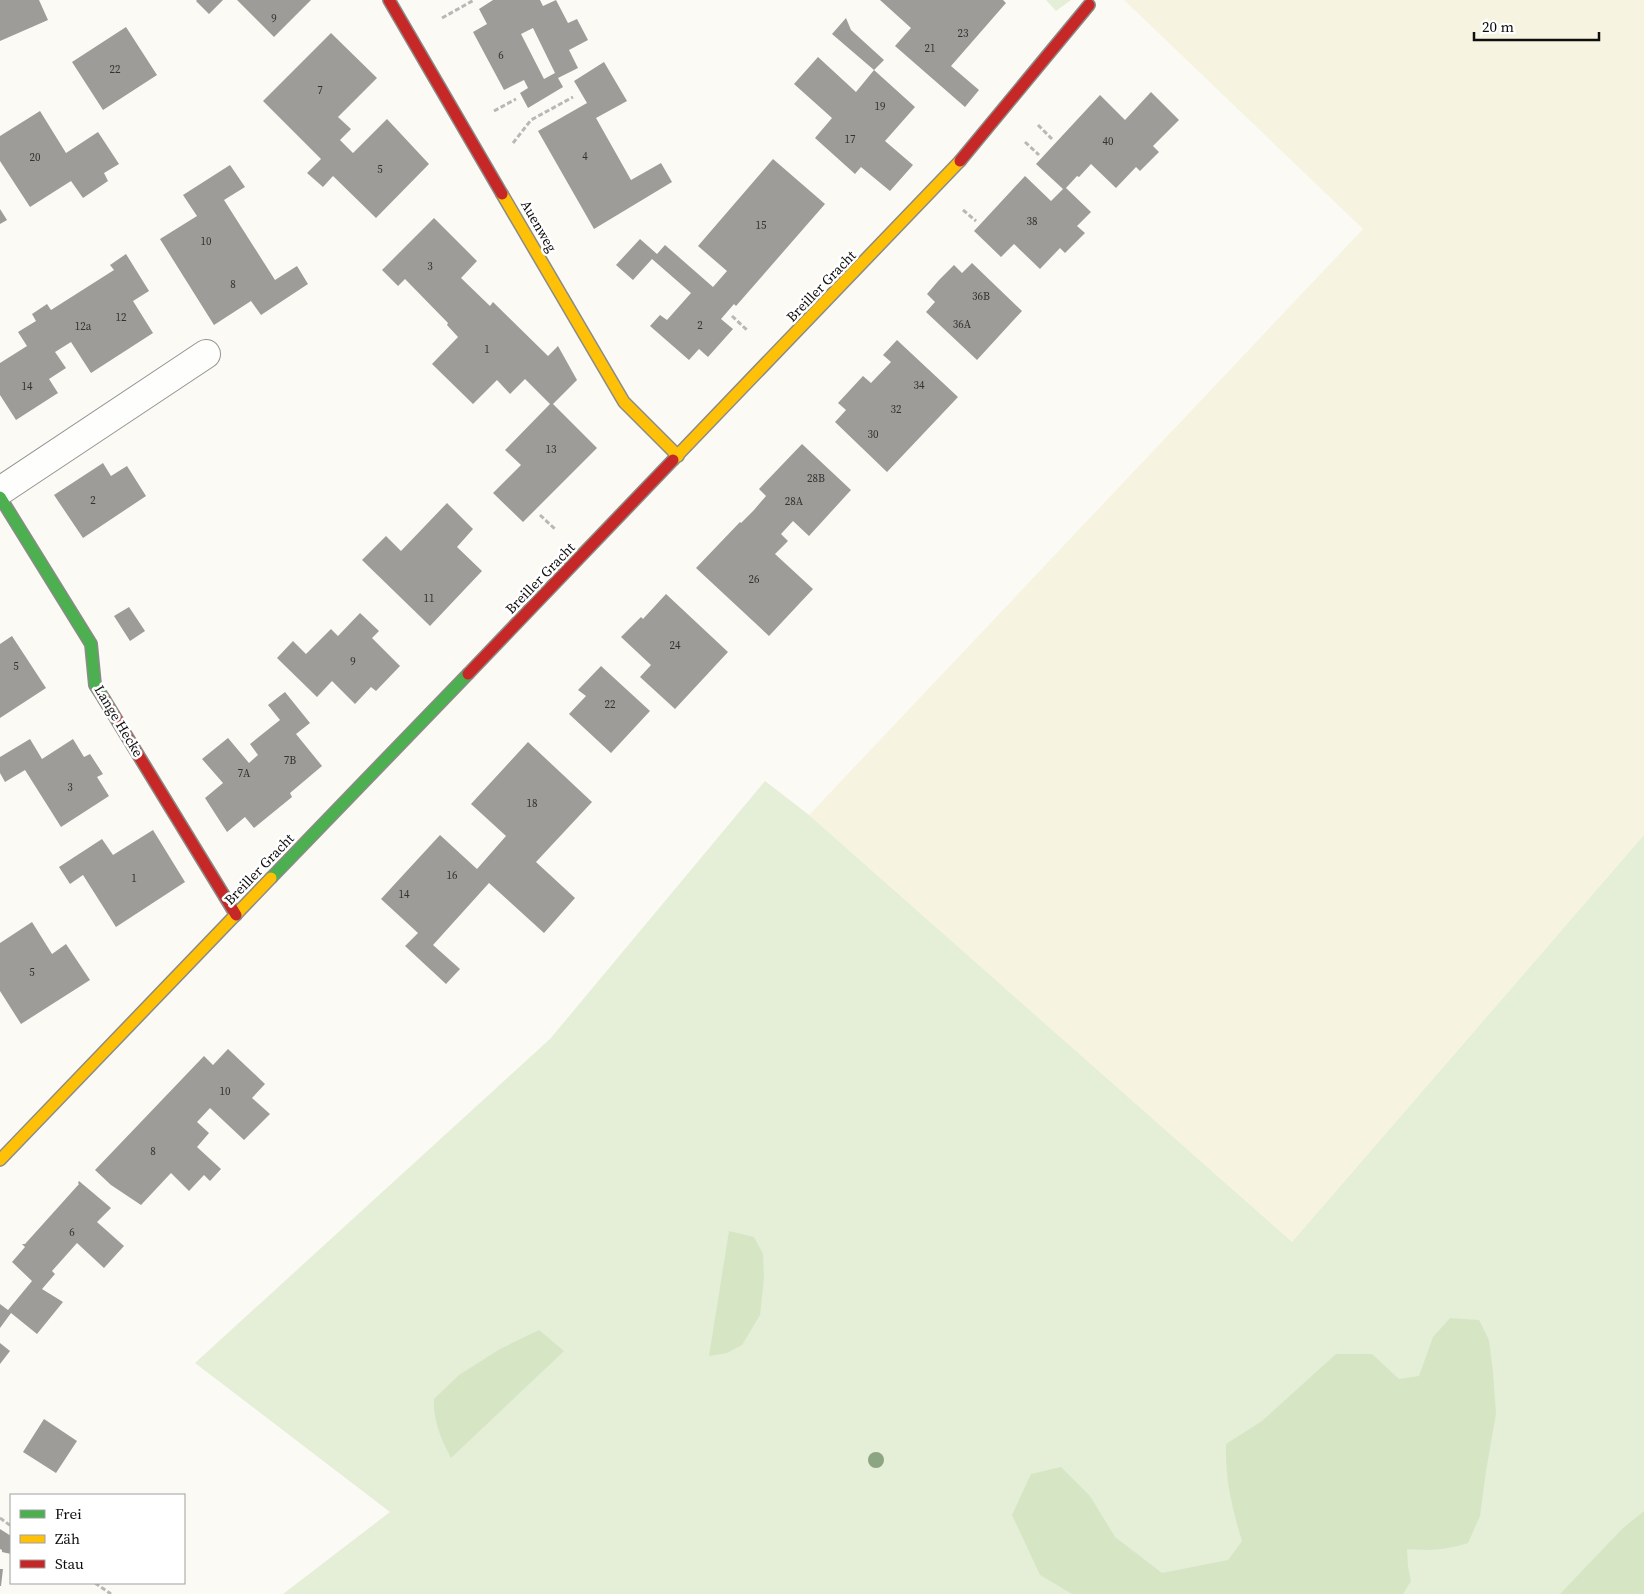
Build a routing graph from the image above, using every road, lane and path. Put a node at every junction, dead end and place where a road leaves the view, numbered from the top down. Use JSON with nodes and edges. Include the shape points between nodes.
{"nodes":[{"id":1,"x":389,"y":0,"type":"edge"},
{"id":2,"x":1089,"y":5,"type":"dead end"},
{"id":3,"x":573,"y":97,"type":"dead end"},
{"id":4,"x":484,"y":162,"type":"junction"},
{"id":5,"x":206,"y":354,"type":"dead end"},
{"id":6,"x":678,"y":456,"type":"junction"},
{"id":7,"x":0,"y":491,"type":"edge"},
{"id":8,"x":0,"y":497,"type":"edge"},
{"id":9,"x":236,"y":915,"type":"junction"},
{"id":10,"x":0,"y":1160,"type":"edge"},
{"id":11,"x":96,"y":1584,"type":"edge"},
{"id":12,"x":111,"y":1594,"type":"edge"}],
"edges":[{"from":1,"to":4,"type":"street","name":"Auenweg"},
{"from":2,"to":6,"type":"street","name":"Breiller Gracht","via":[[971,150]]},
{"from":3,"to":4,"type":"path","via":[[531,120],[511,145]]},
{"from":4,"to":6,"type":"street","name":"Auenweg","via":[[624,402]]},
{"from":5,"to":7,"type":"street"},
{"from":6,"to":9,"type":"street","name":"Breiller Gracht"},
{"from":8,"to":9,"type":"street","name":"Lange Hecke","via":[[91,644],[95,685]]},
{"from":9,"to":10,"type":"street","name":"Breiller Gracht"},
{"from":11,"to":12,"type":"path"}]}
